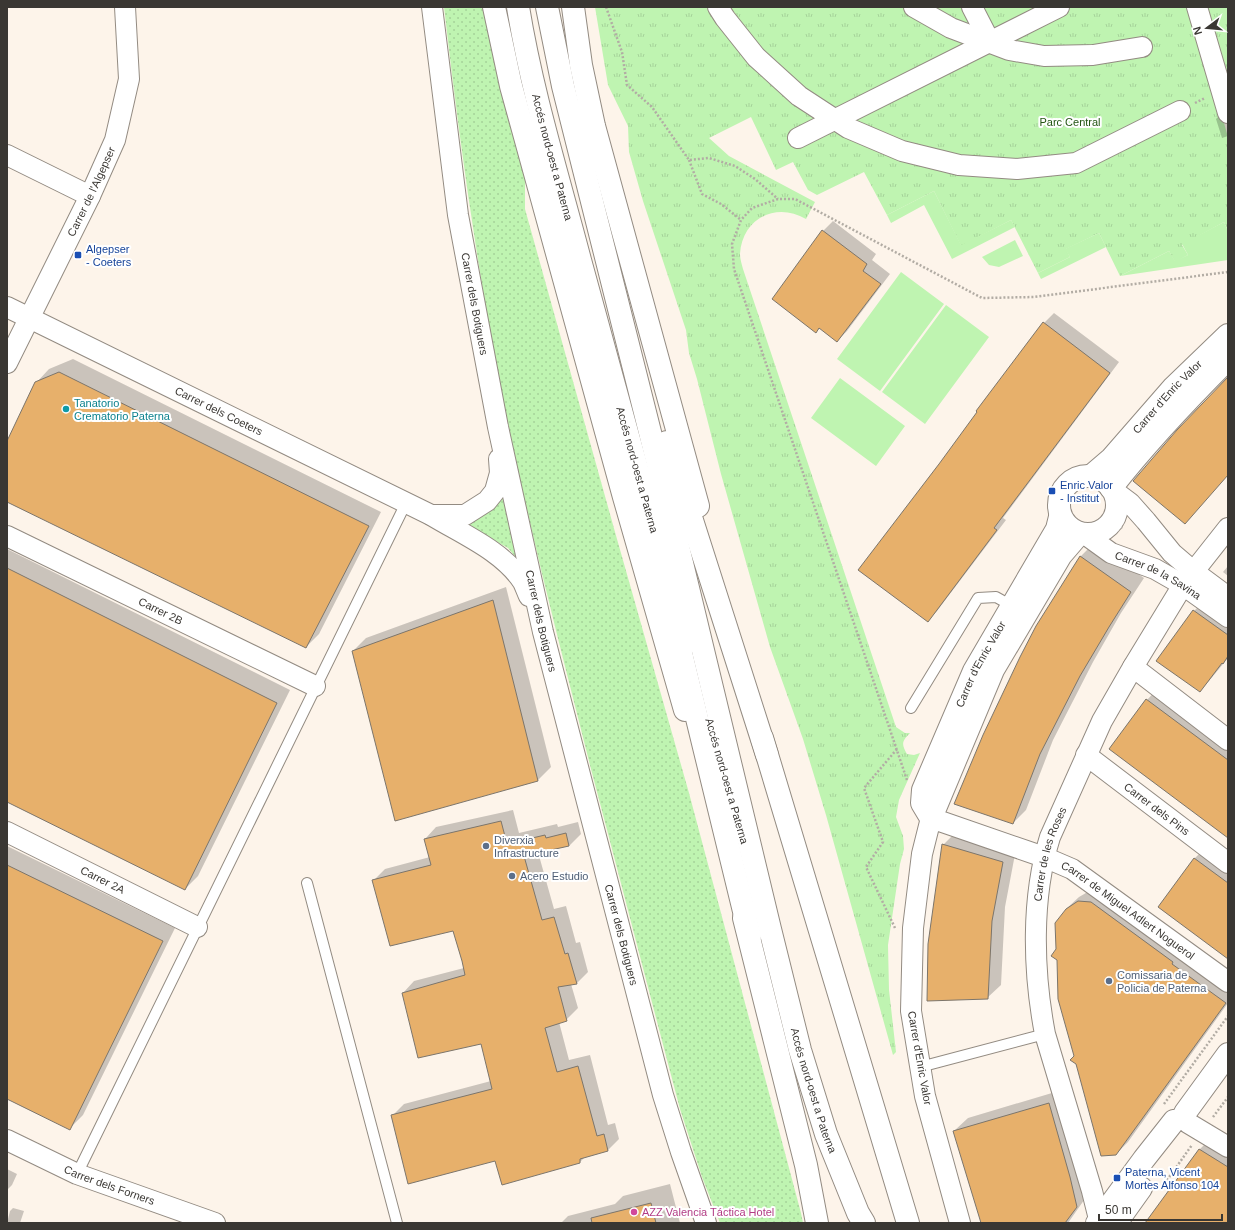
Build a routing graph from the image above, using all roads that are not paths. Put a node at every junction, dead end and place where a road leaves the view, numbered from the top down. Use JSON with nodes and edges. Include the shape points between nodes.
{"nodes":[{"id":1,"x":125,"y":7,"type":"edge"},
{"id":2,"x":432,"y":7,"type":"edge"},
{"id":3,"x":494,"y":7,"type":"edge"},
{"id":4,"x":518,"y":7,"type":"edge"},
{"id":5,"x":547,"y":7,"type":"edge"},
{"id":6,"x":573,"y":7,"type":"edge"},
{"id":7,"x":718,"y":7,"type":"edge"},
{"id":8,"x":914,"y":7,"type":"edge"},
{"id":9,"x":972,"y":7,"type":"edge"},
{"id":10,"x":1059,"y":7,"type":"edge"},
{"id":11,"x":1197,"y":7,"type":"edge"},
{"id":12,"x":990,"y":42,"type":"junction"},
{"id":13,"x":1142,"y":47,"type":"dead end"},
{"id":14,"x":1180,"y":112,"type":"road end"},
{"id":15,"x":1228,"y":113,"type":"edge"},
{"id":16,"x":835,"y":120,"type":"junction"},
{"id":17,"x":798,"y":138,"type":"dead end"},
{"id":18,"x":7,"y":155,"type":"edge"},
{"id":19,"x":581,"y":155,"type":"junction"},
{"id":20,"x":90,"y":196,"type":"junction"},
{"id":21,"x":7,"y":307,"type":"edge"},
{"id":22,"x":29,"y":318,"type":"junction"},
{"id":23,"x":1228,"y":336,"type":"edge"},
{"id":24,"x":1228,"y":359,"type":"edge"},
{"id":25,"x":7,"y":363,"type":"edge"},
{"id":26,"x":498,"y":427,"type":"junction"},
{"id":27,"x":1091,"y":476,"type":"junction"},
{"id":28,"x":642,"y":491,"type":"junction"},
{"id":29,"x":1118,"y":494,"type":"junction"},
{"id":30,"x":406,"y":503,"type":"junction"},
{"id":31,"x":431,"y":515,"type":"junction"},
{"id":32,"x":1060,"y":517,"type":"junction"},
{"id":33,"x":1228,"y":528,"type":"edge"},
{"id":34,"x":7,"y":536,"type":"edge"},
{"id":35,"x":1088,"y":538,"type":"junction"},
{"id":36,"x":1188,"y":578,"type":"junction"},
{"id":37,"x":1228,"y":597,"type":"edge"},
{"id":38,"x":1012,"y":606,"type":"junction"},
{"id":39,"x":1228,"y":617,"type":"edge"},
{"id":40,"x":543,"y":632,"type":"junction"},
{"id":41,"x":1133,"y":667,"type":"junction"},
{"id":42,"x":315,"y":686,"type":"junction"},
{"id":43,"x":911,"y":708,"type":"dead end"},
{"id":44,"x":1228,"y":740,"type":"edge"},
{"id":45,"x":767,"y":755,"type":"junction"},
{"id":46,"x":1086,"y":755,"type":"junction"},
{"id":47,"x":931,"y":818,"type":"junction"},
{"id":48,"x":7,"y":832,"type":"edge"},
{"id":49,"x":1044,"y":856,"type":"junction"},
{"id":50,"x":1228,"y":863,"type":"edge"},
{"id":51,"x":307,"y":883,"type":"dead end"},
{"id":52,"x":197,"y":928,"type":"junction"},
{"id":53,"x":770,"y":929,"type":"junction"},
{"id":54,"x":750,"y":936,"type":"junction"},
{"id":55,"x":1228,"y":982,"type":"edge"},
{"id":56,"x":1045,"y":1034,"type":"junction"},
{"id":57,"x":1228,"y":1054,"type":"edge"},
{"id":58,"x":920,"y":1067,"type":"junction"},
{"id":59,"x":1186,"y":1123,"type":"junction"},
{"id":60,"x":7,"y":1140,"type":"edge"},
{"id":61,"x":1228,"y":1147,"type":"edge"},
{"id":62,"x":77,"y":1174,"type":"junction"},
{"id":63,"x":1104,"y":1222,"type":"edge"},
{"id":64,"x":215,"y":1223,"type":"edge"},
{"id":65,"x":397,"y":1223,"type":"edge"},
{"id":66,"x":706,"y":1223,"type":"edge"},
{"id":67,"x":818,"y":1223,"type":"edge"},
{"id":68,"x":864,"y":1223,"type":"edge"},
{"id":69,"x":908,"y":1223,"type":"edge"},
{"id":70,"x":960,"y":1223,"type":"edge"}],
"edges":[{"from":1,"to":20,"type":"street","name":"Carrer de l'Algepser","via":[[129,79],[115,140]]},
{"from":2,"to":26,"type":"street","name":"Carrer dels Botiguers","via":[[458,215]]},
{"from":3,"to":54,"type":"street","via":[[513,94],[613,459]]},
{"from":4,"to":28,"type":"street","name":"Accés nord-oest a Paterna","via":[[536,98]]},
{"from":5,"to":19,"type":"street","name":"Accés nord-oest a Paterna","via":[[563,86]]},
{"from":6,"to":45,"type":"street","via":[[581,65],[594,126]]},
{"from":7,"to":16,"type":"street","via":[[756,57],[799,96]]},
{"from":8,"to":12,"type":"street","via":[[951,28]]},
{"from":9,"to":12,"type":"street"},
{"from":10,"to":12,"type":"street"},
{"from":11,"to":15,"type":"street"},
{"from":12,"to":13,"type":"street","via":[[1009,50],[1044,56],[1093,55]]},
{"from":12,"to":16,"type":"street"},
{"from":14,"to":16,"type":"street","via":[[1076,163],[1017,169],[959,165],[902,151]]},
{"from":16,"to":17,"type":"street"},
{"from":18,"to":20,"type":"street"},
{"from":19,"to":45,"type":"street","via":[[678,479]]},
{"from":19,"to":53,"type":"street","name":"Accés nord-oest a Paterna"},
{"from":20,"to":22,"type":"street","name":"Carrer de l'Algepser"},
{"from":21,"to":22,"type":"street","name":"Carrer dels Coeters"},
{"from":22,"to":25,"type":"street","name":"Carrer de l'Algepser"},
{"from":22,"to":30,"type":"street","name":"Carrer dels Coeters"},
{"from":23,"to":27,"type":"street","name":"Carrer d'Enric Valor","via":[[1173,388],[1112,458]]},
{"from":24,"to":29,"type":"street","name":"Carrer d'Enric Valor","via":[[1188,399],[1126,469]]},
{"from":26,"to":31,"type":"street","name":"Carrer dels Coeters","via":[[500,473],[495,492],[487,501],[465,515]]},
{"from":26,"to":40,"type":"street","name":"Carrer dels Botiguers"},
{"from":27,"to":29,"type":"street","via":[[1106,482]]},
{"from":27,"to":32,"type":"street","via":[[1082,476],[1067,484],[1058,504]]},
{"from":28,"to":53,"type":"street","name":"Accés nord-oest a Paterna"},
{"from":28,"to":54,"type":"street"},
{"from":29,"to":35,"type":"street","via":[[1115,517],[1103,530]]},
{"from":29,"to":36,"type":"street","name":"Carrer de la Savina","via":[[1146,521]]},
{"from":30,"to":31,"type":"street","name":"Carrer dels Coeters"},
{"from":30,"to":42,"type":"lane"},
{"from":31,"to":40,"type":"street","name":"Carrer dels Coeters","via":[[494,552],[510,566],[523,583]]},
{"from":32,"to":35,"type":"street","via":[[1071,530]]},
{"from":32,"to":38,"type":"street","name":"Carrer d'Enric Valor","via":[[1057,529]]},
{"from":33,"to":36,"type":"street","name":"Carrer de les Roses"},
{"from":34,"to":42,"type":"street","name":"Carrer 2B"},
{"from":35,"to":36,"type":"street","name":"Carrer de la Savina","via":[[1111,552],[1155,570]]},
{"from":35,"to":47,"type":"street","name":"Carrer d'Enric Valor","via":[[1061,555],[994,670]]},
{"from":36,"to":37,"type":"street","name":"Carrer de la Savina"},
{"from":36,"to":39,"type":"street","name":"Carrer de la Savina"},
{"from":36,"to":41,"type":"street","name":"Carrer de les Roses"},
{"from":38,"to":43,"type":"lane","via":[[996,597],[978,598]]},
{"from":38,"to":47,"type":"street","name":"Carrer d'Enric Valor","via":[[974,671],[923,790],[922,803]]},
{"from":40,"to":66,"type":"street","name":"Carrer dels Botiguers","via":[[663,1095]]},
{"from":41,"to":44,"type":"street"},
{"from":41,"to":46,"type":"street","name":"Carrer de les Roses"},
{"from":42,"to":52,"type":"lane"},
{"from":45,"to":69,"type":"street"},
{"from":46,"to":49,"type":"street","name":"Carrer de les Roses"},
{"from":46,"to":50,"type":"street","name":"Carrer dels Pins"},
{"from":47,"to":49,"type":"street","name":"Carrer de Miguel Adlert Noguerol"},
{"from":47,"to":58,"type":"street","name":"Carrer d'Enric Valor","via":[[922,854],[913,928],[911,1011]]},
{"from":48,"to":52,"type":"street","name":"Carrer 2A"},
{"from":49,"to":55,"type":"street","name":"Carrer de Miguel Adlert Noguerol","via":[[1072,869]]},
{"from":49,"to":56,"type":"street","name":"Carrer de les Roses","via":[[1035,940],[1040,1009]]},
{"from":51,"to":65,"type":"lane"},
{"from":52,"to":62,"type":"lane"},
{"from":53,"to":68,"type":"street","name":"Accés nord-oest a Paterna","via":[[800,1050],[826,1134]]},
{"from":54,"to":67,"type":"street"},
{"from":56,"to":58,"type":"lane"},
{"from":56,"to":63,"type":"street","name":"Carrer de les Roses","via":[[1094,1199]]},
{"from":57,"to":59,"type":"street"},
{"from":58,"to":70,"type":"street","name":"Carrer d'Enric Valor","via":[[925,1096]]},
{"from":59,"to":61,"type":"street"},
{"from":59,"to":63,"type":"street"},
{"from":60,"to":62,"type":"street","name":"Carrer dels Forners"},
{"from":62,"to":64,"type":"street","name":"Carrer dels Forners"}]}
